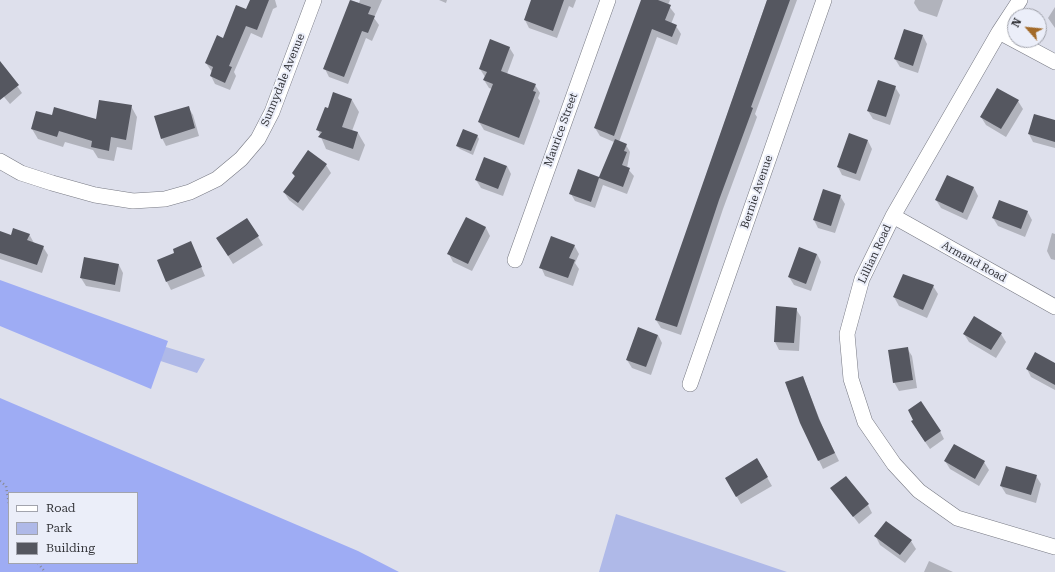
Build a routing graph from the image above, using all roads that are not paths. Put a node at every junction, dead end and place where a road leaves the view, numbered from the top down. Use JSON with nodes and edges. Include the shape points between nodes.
{"nodes":[{"id":1,"x":314,"y":0,"type":"edge"},
{"id":2,"x":608,"y":0,"type":"edge"},
{"id":3,"x":824,"y":0,"type":"edge"},
{"id":4,"x":1020,"y":0,"type":"edge"},
{"id":5,"x":999,"y":32,"type":"junction"},
{"id":6,"x":1055,"y":62,"type":"edge"},
{"id":7,"x":0,"y":161,"type":"edge"},
{"id":8,"x":893,"y":216,"type":"junction"},
{"id":9,"x":515,"y":260,"type":"dead end"},
{"id":10,"x":1055,"y":307,"type":"edge"},
{"id":11,"x":690,"y":384,"type":"dead end"},
{"id":12,"x":1055,"y":547,"type":"edge"}],
"edges":[{"from":1,"to":7,"type":"street","name":"Sunnydale Avenue","via":[[272,112],[258,139],[241,159],[217,179],[190,192],[165,198],[133,201],[95,195],[52,183],[21,173]]},
{"from":2,"to":9,"type":"street","name":"Maurice Street"},
{"from":3,"to":11,"type":"street","name":"Bernie Avenue"},
{"from":4,"to":5,"type":"street","name":"Lillian Road"},
{"from":5,"to":6,"type":"street"},
{"from":5,"to":8,"type":"street","name":"Lillian Road"},
{"from":8,"to":10,"type":"street","name":"Armand Road"},
{"from":8,"to":12,"type":"street","name":"Lillian Road","via":[[862,279],[847,334],[851,379],[865,422],[894,464],[920,491],[957,518]]}]}
